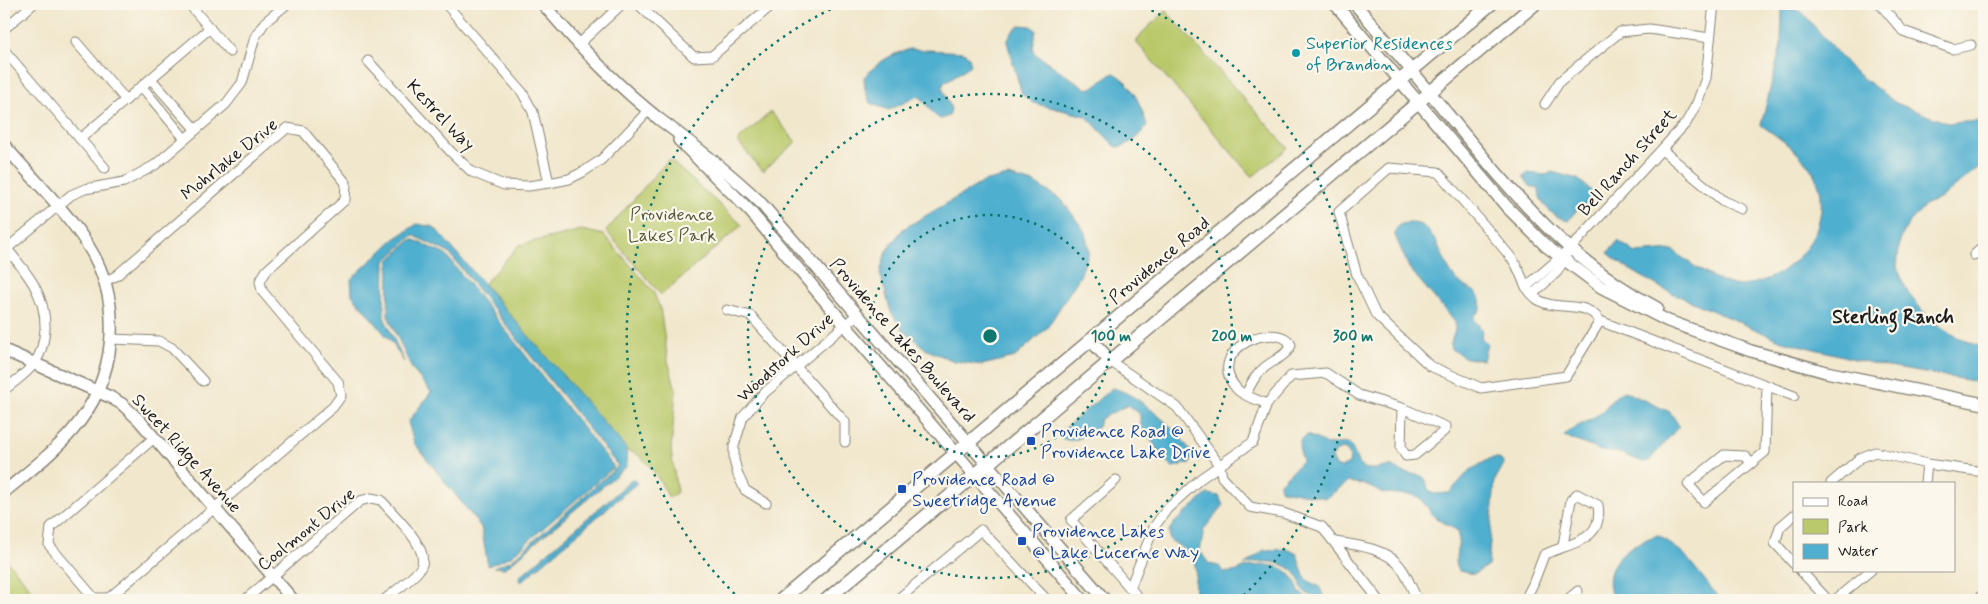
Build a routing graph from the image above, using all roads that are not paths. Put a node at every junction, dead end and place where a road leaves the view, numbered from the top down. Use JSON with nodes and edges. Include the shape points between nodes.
{"nodes":[{"id":1,"x":33,"y":4,"type":"edge"},
{"id":2,"x":189,"y":4,"type":"edge"},
{"id":3,"x":287,"y":4,"type":"edge"},
{"id":4,"x":446,"y":4,"type":"edge"},
{"id":5,"x":542,"y":4,"type":"edge"},
{"id":6,"x":622,"y":4,"type":"edge"},
{"id":7,"x":638,"y":4,"type":"edge"},
{"id":8,"x":773,"y":4,"type":"edge"},
{"id":9,"x":1335,"y":4,"type":"edge"},
{"id":10,"x":1355,"y":4,"type":"edge"},
{"id":11,"x":1490,"y":4,"type":"edge"},
{"id":12,"x":1535,"y":4,"type":"edge"},
{"id":13,"x":1714,"y":4,"type":"edge"},
{"id":14,"x":1880,"y":4,"type":"edge"},
{"id":15,"x":210,"y":28,"type":"junction"},
{"id":16,"x":4,"y":29,"type":"edge"},
{"id":17,"x":1710,"y":38,"type":"junction"},
{"id":18,"x":76,"y":42,"type":"dead end"},
{"id":19,"x":578,"y":45,"type":"junction"},
{"id":20,"x":1971,"y":45,"type":"dead end"},
{"id":21,"x":4,"y":50,"type":"edge"},
{"id":22,"x":230,"y":52,"type":"dead end"},
{"id":23,"x":368,"y":60,"type":"dead end"},
{"id":24,"x":1411,"y":70,"type":"junction"},
{"id":25,"x":151,"y":79,"type":"junction"},
{"id":26,"x":1400,"y":80,"type":"junction"},
{"id":27,"x":142,"y":87,"type":"junction"},
{"id":28,"x":1430,"y":92,"type":"junction"},
{"id":29,"x":126,"y":100,"type":"junction"},
{"id":30,"x":1418,"y":101,"type":"junction"},
{"id":31,"x":1545,"y":104,"type":"dead end"},
{"id":32,"x":176,"y":107,"type":"junction"},
{"id":33,"x":649,"y":110,"type":"junction"},
{"id":34,"x":166,"y":116,"type":"junction"},
{"id":35,"x":659,"y":119,"type":"junction"},
{"id":36,"x":196,"y":130,"type":"junction"},
{"id":37,"x":185,"y":139,"type":"junction"},
{"id":38,"x":80,"y":140,"type":"junction"},
{"id":39,"x":4,"y":145,"type":"edge"},
{"id":40,"x":1662,"y":150,"type":"junction"},
{"id":41,"x":105,"y":168,"type":"dead end"},
{"id":42,"x":549,"y":183,"type":"junction"},
{"id":43,"x":56,"y":206,"type":"junction"},
{"id":44,"x":1742,"y":209,"type":"dead end"},
{"id":45,"x":1984,"y":246,"type":"edge"},
{"id":46,"x":1570,"y":249,"type":"junction"},
{"id":47,"x":5,"y":250,"type":"edge"},
{"id":48,"x":1974,"y":255,"type":"dead end"},
{"id":49,"x":1562,"y":259,"type":"junction"},
{"id":50,"x":105,"y":281,"type":"junction"},
{"id":51,"x":1526,"y":287,"type":"junction"},
{"id":52,"x":1532,"y":294,"type":"junction"},
{"id":53,"x":727,"y":310,"type":"dead end"},
{"id":54,"x":858,"y":314,"type":"junction"},
{"id":55,"x":1600,"y":321,"type":"junction"},
{"id":56,"x":845,"y":325,"type":"junction"},
{"id":57,"x":1703,"y":333,"type":"junction"},
{"id":58,"x":111,"y":339,"type":"junction"},
{"id":59,"x":1091,"y":340,"type":"junction"},
{"id":60,"x":4,"y":350,"type":"edge"},
{"id":61,"x":1110,"y":361,"type":"junction"},
{"id":62,"x":34,"y":364,"type":"junction"},
{"id":63,"x":796,"y":366,"type":"junction"},
{"id":64,"x":203,"y":381,"type":"dead end"},
{"id":65,"x":1767,"y":386,"type":"junction"},
{"id":66,"x":4,"y":390,"type":"edge"},
{"id":67,"x":97,"y":391,"type":"junction"},
{"id":68,"x":1246,"y":394,"type":"junction"},
{"id":69,"x":1794,"y":396,"type":"dead end"},
{"id":70,"x":1267,"y":404,"type":"junction"},
{"id":71,"x":1984,"y":404,"type":"edge"},
{"id":72,"x":1402,"y":408,"type":"junction"},
{"id":73,"x":154,"y":438,"type":"junction"},
{"id":74,"x":845,"y":442,"type":"dead end"},
{"id":75,"x":969,"y":442,"type":"junction"},
{"id":76,"x":956,"y":454,"type":"junction"},
{"id":77,"x":1752,"y":463,"type":"junction"},
{"id":78,"x":988,"y":464,"type":"junction"},
{"id":79,"x":1927,"y":464,"type":"junction"},
{"id":80,"x":1220,"y":466,"type":"junction"},
{"id":81,"x":1984,"y":472,"type":"edge"},
{"id":82,"x":974,"y":476,"type":"junction"},
{"id":83,"x":1116,"y":480,"type":"dead end"},
{"id":84,"x":1832,"y":482,"type":"edge"},
{"id":85,"x":1925,"y":482,"type":"edge"},
{"id":86,"x":4,"y":492,"type":"edge"},
{"id":87,"x":766,"y":504,"type":"dead end"},
{"id":88,"x":213,"y":507,"type":"junction"},
{"id":89,"x":1793,"y":516,"type":"edge"},
{"id":90,"x":1336,"y":542,"type":"junction"},
{"id":91,"x":1563,"y":545,"type":"junction"},
{"id":92,"x":1793,"y":563,"type":"edge"},
{"id":93,"x":1802,"y":572,"type":"edge"},
{"id":94,"x":1869,"y":572,"type":"edge"},
{"id":95,"x":273,"y":577,"type":"junction"},
{"id":96,"x":1130,"y":588,"type":"junction"},
{"id":97,"x":1578,"y":591,"type":"dead end"},
{"id":98,"x":1984,"y":594,"type":"edge"},
{"id":99,"x":1043,"y":599,"type":"edge"},
{"id":100,"x":245,"y":600,"type":"edge"},
{"id":101,"x":293,"y":600,"type":"edge"},
{"id":102,"x":384,"y":600,"type":"edge"},
{"id":103,"x":781,"y":600,"type":"edge"},
{"id":104,"x":826,"y":600,"type":"edge"},
{"id":105,"x":898,"y":600,"type":"edge"},
{"id":106,"x":1083,"y":600,"type":"edge"},
{"id":107,"x":1105,"y":600,"type":"edge"},
{"id":108,"x":1140,"y":600,"type":"edge"},
{"id":109,"x":1379,"y":600,"type":"edge"},
{"id":110,"x":1418,"y":600,"type":"edge"},
{"id":111,"x":1524,"y":600,"type":"edge"},
{"id":112,"x":1567,"y":600,"type":"edge"},
{"id":113,"x":1828,"y":600,"type":"edge"},
{"id":114,"x":1835,"y":600,"type":"edge"},
{"id":115,"x":1977,"y":600,"type":"edge"}],
"edges":[{"from":1,"to":16,"type":"street"},
{"from":2,"to":15,"type":"street"},
{"from":3,"to":36,"type":"street","via":[[265,22],[256,37],[242,83],[226,104]]},
{"from":4,"to":42,"type":"street","via":[[522,92],[533,112]]},
{"from":5,"to":19,"type":"street","name":"Providence Lakes Boulevard"},
{"from":6,"to":19,"type":"street"},
{"from":7,"to":8,"type":"street","via":[[694,57],[712,56]]},
{"from":9,"to":26,"type":"street"},
{"from":10,"to":24,"type":"street"},
{"from":11,"to":24,"type":"main road","name":"Providence Road"},
{"from":12,"to":28,"type":"main road"},
{"from":13,"to":17,"type":"street","name":"Bell Ranch Street"},
{"from":14,"to":20,"type":"street","via":[[1903,31],[1952,49]]},
{"from":15,"to":22,"type":"street"},
{"from":15,"to":25,"type":"street"},
{"from":17,"to":31,"type":"street","via":[[1649,28],[1620,32],[1560,81]]},
{"from":17,"to":40,"type":"street","name":"Bell Ranch Street","via":[[1706,78],[1697,103],[1686,123]]},
{"from":18,"to":29,"type":"street"},
{"from":19,"to":33,"type":"street","name":"Providence Lakes Boulevard"},
{"from":21,"to":38,"type":"street"},
{"from":23,"to":42,"type":"street","name":"Kestrel Way","via":[[472,172],[504,185]]},
{"from":24,"to":26,"type":"main road","name":"Providence Road"},
{"from":24,"to":28,"type":"street"},
{"from":25,"to":27,"type":"street"},
{"from":25,"to":32,"type":"street"},
{"from":26,"to":30,"type":"street"},
{"from":26,"to":59,"type":"main road","name":"Providence Road"},
{"from":27,"to":29,"type":"street"},
{"from":27,"to":34,"type":"street"},
{"from":28,"to":30,"type":"main road"},
{"from":28,"to":46,"type":"street","via":[[1517,198]]},
{"from":29,"to":38,"type":"street"},
{"from":30,"to":49,"type":"street","via":[[1507,207]]},
{"from":30,"to":61,"type":"main road"},
{"from":32,"to":34,"type":"street"},
{"from":32,"to":36,"type":"street"},
{"from":33,"to":35,"type":"street","name":"Providence Lakes Boulevard"},
{"from":33,"to":42,"type":"street","name":"Kestrel Way","via":[[601,160],[569,179]]},
{"from":34,"to":37,"type":"street"},
{"from":35,"to":54,"type":"street","name":"Providence Lakes Boulevard","via":[[695,145],[760,201]]},
{"from":35,"to":56,"type":"street","name":"Providence Lakes Boulevard","via":[[750,211]]},
{"from":36,"to":37,"type":"street"},
{"from":37,"to":43,"type":"street","via":[[155,165],[124,182],[75,192]]},
{"from":38,"to":41,"type":"street"},
{"from":39,"to":43,"type":"street"},
{"from":40,"to":44,"type":"street","via":[[1723,201]]},
{"from":40,"to":46,"type":"street","name":"Bell Ranch Street"},
{"from":43,"to":47,"type":"street"},
{"from":43,"to":50,"type":"street","via":[[87,244]]},
{"from":45,"to":48,"type":"street"},
{"from":46,"to":49,"type":"street","name":"Bell Ranch Street"},
{"from":46,"to":57,"type":"street","via":[[1628,291]]},
{"from":47,"to":62,"type":"street","via":[[29,276],[41,298],[45,335]]},
{"from":49,"to":51,"type":"street"},
{"from":49,"to":52,"type":"street","via":[[1557,272]]},
{"from":49,"to":57,"type":"street","via":[[1625,300]]},
{"from":50,"to":58,"type":"street","via":[[111,311]]},
{"from":50,"to":88,"type":"street","name":"Mohrlake Drive","via":[[116,276],[287,128],[303,131],[346,184],[345,200],[267,270],[260,281],[262,291],[338,382],[341,396],[333,407]]},
{"from":51,"to":52,"type":"street"},
{"from":51,"to":55,"type":"street","via":[[1514,262],[1438,172],[1389,168],[1339,212],[1357,275],[1376,315],[1430,366],[1481,388],[1566,376]]},
{"from":52,"to":55,"type":"street","via":[[1545,303],[1577,306],[1596,314]]},
{"from":53,"to":63,"type":"street","via":[[751,316]]},
{"from":54,"to":56,"type":"street","name":"Woodstork Drive"},
{"from":54,"to":75,"type":"street","name":"Providence Lakes Boulevard"},
{"from":55,"to":65,"type":"street"},
{"from":56,"to":63,"type":"street","name":"Woodstork Drive"},
{"from":56,"to":76,"type":"street","name":"Providence Lakes Boulevard"},
{"from":57,"to":71,"type":"street","via":[[1751,351],[1826,372]]},
{"from":58,"to":64,"type":"street","via":[[159,341],[172,348]]},
{"from":58,"to":67,"type":"street"},
{"from":59,"to":61,"type":"main road"},
{"from":59,"to":75,"type":"main road","name":"Providence Road"},
{"from":60,"to":62,"type":"street","name":"Sweet Ridge Avenue"},
{"from":61,"to":78,"type":"main road"},
{"from":61,"to":80,"type":"street","via":[[1177,407]]},
{"from":62,"to":66,"type":"street"},
{"from":62,"to":67,"type":"street","name":"Sweet Ridge Avenue"},
{"from":63,"to":74,"type":"street","via":[[845,422]]},
{"from":63,"to":87,"type":"street","name":"Woodstork Drive","via":[[752,405],[743,417],[734,446],[738,475],[746,490]]},
{"from":65,"to":69,"type":"street"},
{"from":65,"to":77,"type":"street","via":[[1765,452]]},
{"from":67,"to":73,"type":"street","name":"Sweet Ridge Avenue","via":[[122,404]]},
{"from":67,"to":86,"type":"street","via":[[84,416],[65,440]]},
{"from":68,"to":68,"type":"street","via":[[1236,390],[1228,374],[1229,357],[1238,346],[1273,334],[1290,342],[1289,351],[1264,367]]},
{"from":68,"to":70,"type":"street"},
{"from":70,"to":72,"type":"street","via":[[1291,376],[1326,373],[1359,395]]},
{"from":70,"to":80,"type":"street","via":[[1253,442]]},
{"from":72,"to":72,"type":"street","via":[[1401,448],[1406,456],[1415,455],[1446,427]]},
{"from":73,"to":88,"type":"street","name":"Sweet Ridge Avenue"},
{"from":73,"to":88,"type":"street","via":[[51,528],[49,545],[87,591],[94,598],[109,598]]},
{"from":75,"to":76,"type":"main road","name":"Providence Road"},
{"from":75,"to":78,"type":"street","name":"Providence Lakes Boulevard"},
{"from":76,"to":82,"type":"street","name":"Providence Lakes Boulevard"},
{"from":76,"to":103,"type":"main road","name":"Providence Road"},
{"from":77,"to":77,"type":"street","via":[[1704,502],[1688,484],[1724,455],[1746,456]]},
{"from":78,"to":82,"type":"main road"},
{"from":78,"to":107,"type":"street","name":"Providence Lakes Boulevard"},
{"from":79,"to":81,"type":"street"},
{"from":79,"to":84,"type":"street","via":[[1875,452],[1860,458]]},
{"from":79,"to":85,"type":"street"},
{"from":80,"to":90,"type":"street","via":[[1222,477],[1250,507],[1283,513],[1322,527]]},
{"from":80,"to":96,"type":"street","via":[[1181,494],[1162,515],[1154,527]]},
{"from":82,"to":104,"type":"main road"},
{"from":82,"to":106,"type":"street","name":"Providence Lakes Boulevard"},
{"from":83,"to":96,"type":"street","via":[[1071,520]]},
{"from":88,"to":95,"type":"street","name":"Sweet Ridge Avenue"},
{"from":89,"to":92,"type":"street","via":[[1780,527],[1775,543]]},
{"from":90,"to":109,"type":"street"},
{"from":90,"to":110,"type":"street","via":[[1362,546],[1392,558],[1403,570]]},
{"from":91,"to":91,"type":"street","via":[[1571,500],[1577,494],[1598,505],[1600,519],[1595,529],[1586,539]]},
{"from":91,"to":111,"type":"street","via":[[1544,555],[1534,584]]},
{"from":93,"to":113,"type":"street"},
{"from":94,"to":114,"type":"street"},
{"from":95,"to":100,"type":"street","name":"Coolmont Drive"},
{"from":95,"to":101,"type":"street","name":"Sweet Ridge Avenue"},
{"from":95,"to":102,"type":"street","name":"Coolmont Drive","via":[[360,501],[381,500],[422,549],[424,560],[420,569]]},
{"from":96,"to":108,"type":"street"},
{"from":97,"to":112,"type":"street"},
{"from":98,"to":115,"type":"street"},
{"from":99,"to":105,"type":"street","via":[[981,530]]}]}
